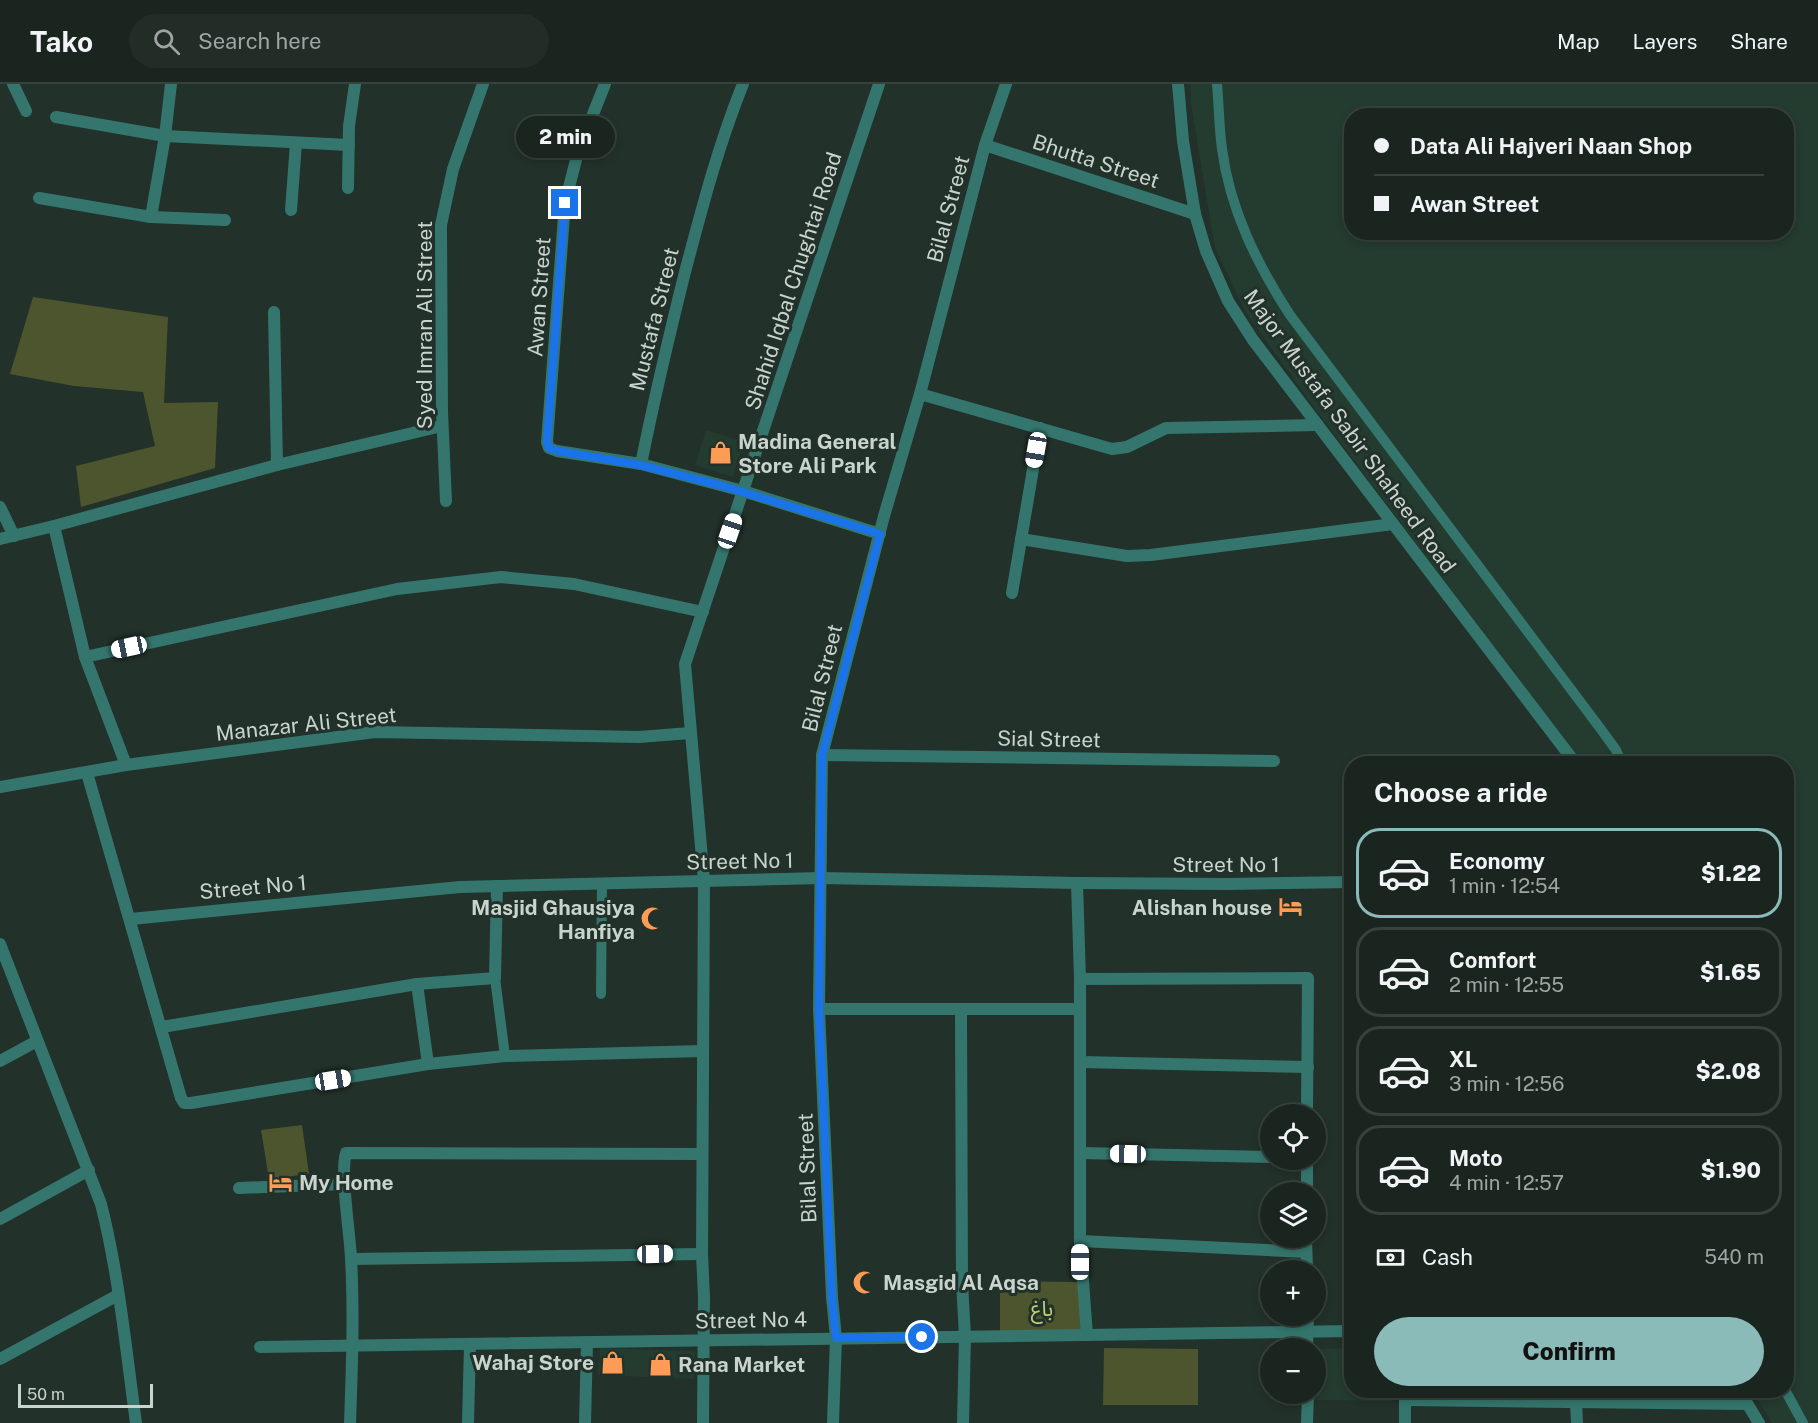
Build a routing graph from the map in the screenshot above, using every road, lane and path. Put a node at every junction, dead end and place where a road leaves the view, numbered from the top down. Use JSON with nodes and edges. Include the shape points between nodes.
{"nodes":[{"id":1,"x":13,"y":84,"type":"edge"},
{"id":2,"x":171,"y":84,"type":"edge"},
{"id":3,"x":355,"y":84,"type":"edge"},
{"id":4,"x":483,"y":84,"type":"edge"},
{"id":5,"x":605,"y":84,"type":"edge"},
{"id":6,"x":743,"y":84,"type":"edge"},
{"id":7,"x":879,"y":84,"type":"edge"},
{"id":8,"x":1006,"y":84,"type":"edge"},
{"id":9,"x":1178,"y":84,"type":"edge"},
{"id":10,"x":1217,"y":84,"type":"edge"},
{"id":11,"x":26,"y":111,"type":"dead end"},
{"id":12,"x":56,"y":117,"type":"dead end"},
{"id":13,"x":165,"y":136,"type":"junction"},
{"id":14,"x":296,"y":143,"type":"junction"},
{"id":15,"x":349,"y":145,"type":"junction"},
{"id":16,"x":985,"y":145,"type":"junction"},
{"id":17,"x":348,"y":188,"type":"dead end"},
{"id":18,"x":39,"y":198,"type":"dead end"},
{"id":19,"x":291,"y":210,"type":"dead end"},
{"id":20,"x":1195,"y":214,"type":"junction"},
{"id":21,"x":151,"y":217,"type":"junction"},
{"id":22,"x":225,"y":220,"type":"dead end"},
{"id":23,"x":274,"y":312,"type":"dead end"},
{"id":24,"x":920,"y":394,"type":"junction"},
{"id":25,"x":1318,"y":425,"type":"junction"},
{"id":26,"x":442,"y":426,"type":"junction"},
{"id":27,"x":1040,"y":428,"type":"junction"},
{"id":28,"x":277,"y":465,"type":"junction"},
{"id":29,"x":640,"y":465,"type":"junction"},
{"id":30,"x":743,"y":491,"type":"junction"},
{"id":31,"x":446,"y":501,"type":"dead end"},
{"id":32,"x":0,"y":507,"type":"edge"},
{"id":33,"x":1393,"y":524,"type":"junction"},
{"id":34,"x":54,"y":526,"type":"junction"},
{"id":35,"x":880,"y":534,"type":"junction"},
{"id":36,"x":14,"y":536,"type":"junction"},
{"id":37,"x":0,"y":539,"type":"edge"},
{"id":38,"x":1021,"y":539,"type":"junction"},
{"id":39,"x":1012,"y":593,"type":"dead end"},
{"id":40,"x":703,"y":612,"type":"junction"},
{"id":41,"x":85,"y":657,"type":"junction"},
{"id":42,"x":690,"y":733,"type":"junction"},
{"id":43,"x":822,"y":756,"type":"junction"},
{"id":44,"x":1570,"y":756,"type":"edge"},
{"id":45,"x":1619,"y":756,"type":"edge"},
{"id":46,"x":1274,"y":761,"type":"dead end"},
{"id":47,"x":126,"y":765,"type":"junction"},
{"id":48,"x":87,"y":772,"type":"junction"},
{"id":49,"x":0,"y":787,"type":"edge"},
{"id":50,"x":821,"y":878,"type":"junction"},
{"id":51,"x":704,"y":881,"type":"junction"},
{"id":52,"x":1344,"y":882,"type":"edge"},
{"id":53,"x":1077,"y":883,"type":"junction"},
{"id":54,"x":602,"y":884,"type":"junction"},
{"id":55,"x":497,"y":886,"type":"junction"},
{"id":56,"x":131,"y":919,"type":"junction"},
{"id":57,"x":0,"y":944,"type":"edge"},
{"id":58,"x":495,"y":978,"type":"junction"},
{"id":59,"x":1080,"y":979,"type":"junction"},
{"id":60,"x":417,"y":984,"type":"junction"},
{"id":61,"x":602,"y":994,"type":"dead end"},
{"id":62,"x":961,"y":1009,"type":"junction"},
{"id":63,"x":1080,"y":1009,"type":"junction"},
{"id":64,"x":819,"y":1010,"type":"junction"},
{"id":65,"x":162,"y":1027,"type":"junction"},
{"id":66,"x":37,"y":1041,"type":"junction"},
{"id":67,"x":703,"y":1051,"type":"junction"},
{"id":68,"x":505,"y":1056,"type":"junction"},
{"id":69,"x":0,"y":1061,"type":"edge"},
{"id":70,"x":1080,"y":1062,"type":"junction"},
{"id":71,"x":428,"y":1064,"type":"junction"},
{"id":72,"x":1308,"y":1067,"type":"junction"},
{"id":73,"x":1307,"y":1104,"type":"edge"},
{"id":74,"x":1080,"y":1153,"type":"junction"},
{"id":75,"x":702,"y":1154,"type":"junction"},
{"id":76,"x":1260,"y":1157,"type":"edge"},
{"id":77,"x":89,"y":1170,"type":"junction"},
{"id":78,"x":345,"y":1184,"type":"junction"},
{"id":79,"x":239,"y":1188,"type":"dead end"},
{"id":80,"x":0,"y":1219,"type":"edge"},
{"id":81,"x":1080,"y":1241,"type":"junction"},
{"id":82,"x":1306,"y":1248,"type":"edge"},
{"id":83,"x":1306,"y":1252,"type":"junction"},
{"id":84,"x":702,"y":1254,"type":"junction"},
{"id":85,"x":351,"y":1259,"type":"junction"},
{"id":86,"x":1306,"y":1260,"type":"edge"},
{"id":87,"x":1080,"y":1282,"type":"dead end"},
{"id":88,"x":118,"y":1295,"type":"junction"},
{"id":89,"x":1309,"y":1326,"type":"edge"},
{"id":90,"x":1309,"y":1331,"type":"junction"},
{"id":91,"x":1344,"y":1331,"type":"edge"},
{"id":92,"x":1087,"y":1335,"type":"junction"},
{"id":93,"x":965,"y":1336,"type":"junction"},
{"id":94,"x":836,"y":1338,"type":"junction"},
{"id":95,"x":1308,"y":1338,"type":"edge"},
{"id":96,"x":704,"y":1340,"type":"junction"},
{"id":97,"x":587,"y":1342,"type":"junction"},
{"id":98,"x":470,"y":1344,"type":"junction"},
{"id":99,"x":354,"y":1346,"type":"junction"},
{"id":100,"x":260,"y":1347,"type":"dead end"},
{"id":101,"x":0,"y":1359,"type":"edge"},
{"id":102,"x":1405,"y":1398,"type":"edge"},
{"id":103,"x":1561,"y":1398,"type":"edge"},
{"id":104,"x":1744,"y":1398,"type":"edge"},
{"id":105,"x":1789,"y":1398,"type":"edge"},
{"id":106,"x":1576,"y":1402,"type":"junction"},
{"id":107,"x":1308,"y":1404,"type":"edge"},
{"id":108,"x":1748,"y":1404,"type":"junction"},
{"id":109,"x":136,"y":1423,"type":"edge"},
{"id":110,"x":350,"y":1423,"type":"edge"},
{"id":111,"x":468,"y":1423,"type":"edge"},
{"id":112,"x":585,"y":1423,"type":"edge"},
{"id":113,"x":704,"y":1423,"type":"edge"},
{"id":114,"x":833,"y":1423,"type":"edge"},
{"id":115,"x":963,"y":1423,"type":"edge"},
{"id":116,"x":1307,"y":1423,"type":"edge"},
{"id":117,"x":1404,"y":1423,"type":"edge"},
{"id":118,"x":1577,"y":1423,"type":"edge"},
{"id":119,"x":1759,"y":1423,"type":"edge"},
{"id":120,"x":1803,"y":1423,"type":"edge"}],
"edges":[{"from":1,"to":11,"type":"street"},
{"from":2,"to":13,"type":"street"},
{"from":3,"to":15,"type":"street"},
{"from":4,"to":26,"type":"street","name":"Syed Imran Ali Street","via":[[453,169],[441,225]]},
{"from":5,"to":29,"type":"street","name":"Awan Street","via":[[578,152],[565,203],[547,442],[549,448],[558,451]]},
{"from":6,"to":29,"type":"street","name":"Mustafa Street","via":[[723,133],[705,195]]},
{"from":7,"to":30,"type":"street","name":"Shahid Iqbal Chughtai Road"},
{"from":8,"to":16,"type":"street","name":"Bilal Street"},
{"from":9,"to":20,"type":"street","name":"Major Mustafa Sabir Shaheed Road"},
{"from":10,"to":45,"type":"lane","via":[[1229,183],[1242,226],[1266,279]]},
{"from":12,"to":13,"type":"street"},
{"from":13,"to":14,"type":"street"},
{"from":13,"to":21,"type":"street"},
{"from":14,"to":15,"type":"street"},
{"from":14,"to":19,"type":"street"},
{"from":15,"to":17,"type":"street"},
{"from":16,"to":20,"type":"street","name":"Bhutta Street"},
{"from":16,"to":24,"type":"street","name":"Bilal Street"},
{"from":18,"to":21,"type":"street"},
{"from":20,"to":25,"type":"street","name":"Major Mustafa Sabir Shaheed Road","via":[[1228,301]]},
{"from":21,"to":22,"type":"street"},
{"from":23,"to":28,"type":"street"},
{"from":24,"to":27,"type":"street"},
{"from":24,"to":35,"type":"street","name":"Bilal Street"},
{"from":25,"to":27,"type":"street","via":[[1166,428],[1127,447],[1112,449]]},
{"from":25,"to":33,"type":"street","name":"Major Mustafa Sabir Shaheed Road"},
{"from":26,"to":28,"type":"street"},
{"from":26,"to":31,"type":"street","name":"Syed Imran Ali Street"},
{"from":27,"to":38,"type":"street"},
{"from":28,"to":34,"type":"street"},
{"from":29,"to":30,"type":"street"},
{"from":30,"to":35,"type":"street"},
{"from":30,"to":40,"type":"street","name":"Shahid Iqbal Chughtai Road"},
{"from":32,"to":36,"type":"street"},
{"from":33,"to":38,"type":"street","via":[[1127,556]]},
{"from":33,"to":44,"type":"street","name":"Major Mustafa Sabir Shaheed Road"},
{"from":34,"to":36,"type":"street"},
{"from":34,"to":41,"type":"street"},
{"from":35,"to":43,"type":"street","name":"Bilal Street"},
{"from":36,"to":37,"type":"street"},
{"from":38,"to":39,"type":"street"},
{"from":40,"to":41,"type":"street","via":[[574,584],[501,577],[397,589]]},
{"from":40,"to":42,"type":"street","name":"Shahid Iqbal Chughtai Road","via":[[685,664]]},
{"from":41,"to":47,"type":"street"},
{"from":42,"to":47,"type":"street","name":"Manazar Ali Street","via":[[639,737],[375,732]]},
{"from":42,"to":51,"type":"street","name":"Shahid Iqbal Chughtai Road"},
{"from":43,"to":46,"type":"street","name":"Sial Street"},
{"from":43,"to":50,"type":"street","name":"Bilal Street"},
{"from":47,"to":48,"type":"street","name":"Manazar Ali Street"},
{"from":48,"to":49,"type":"street","name":"Manazar Ali Street"},
{"from":48,"to":56,"type":"street"},
{"from":50,"to":51,"type":"street","name":"Street No 1"},
{"from":50,"to":53,"type":"street","name":"Street No 1"},
{"from":50,"to":64,"type":"street","name":"Bilal Street"},
{"from":51,"to":54,"type":"street","name":"Street No 1"},
{"from":51,"to":67,"type":"street","name":"Shahid Iqbal Chughtai Road"},
{"from":52,"to":53,"type":"street","name":"Street No 1"},
{"from":53,"to":59,"type":"street"},
{"from":54,"to":55,"type":"street","name":"Street No 1"},
{"from":54,"to":61,"type":"lane"},
{"from":55,"to":56,"type":"street","name":"Street No 1"},
{"from":55,"to":58,"type":"street"},
{"from":56,"to":65,"type":"street"},
{"from":57,"to":66,"type":"street"},
{"from":58,"to":60,"type":"street"},
{"from":58,"to":68,"type":"lane"},
{"from":59,"to":63,"type":"street"},
{"from":59,"to":72,"type":"street","via":[[1308,978]]},
{"from":60,"to":65,"type":"street"},
{"from":60,"to":71,"type":"street"},
{"from":62,"to":63,"type":"street"},
{"from":62,"to":64,"type":"street"},
{"from":62,"to":93,"type":"street"},
{"from":63,"to":70,"type":"street"},
{"from":64,"to":94,"type":"street","name":"Bilal Street"},
{"from":65,"to":71,"type":"street","via":[[184,1103]]},
{"from":66,"to":69,"type":"street"},
{"from":66,"to":77,"type":"street"},
{"from":67,"to":68,"type":"street"},
{"from":67,"to":75,"type":"street","name":"Shahid Iqbal Chughtai Road"},
{"from":68,"to":71,"type":"street"},
{"from":70,"to":72,"type":"street"},
{"from":70,"to":74,"type":"street"},
{"from":72,"to":73,"type":"street"},
{"from":74,"to":76,"type":"street"},
{"from":74,"to":81,"type":"street"},
{"from":75,"to":78,"type":"street","via":[[355,1152],[346,1154],[344,1159]]},
{"from":75,"to":84,"type":"street","name":"Shahid Iqbal Chughtai Road"},
{"from":77,"to":80,"type":"street"},
{"from":77,"to":88,"type":"street","via":[[107,1229]]},
{"from":78,"to":79,"type":"street"},
{"from":78,"to":85,"type":"street"},
{"from":81,"to":83,"type":"street"},
{"from":81,"to":87,"type":"street"},
{"from":81,"to":92,"type":"street"},
{"from":82,"to":83,"type":"street"},
{"from":83,"to":86,"type":"street"},
{"from":84,"to":85,"type":"street"},
{"from":84,"to":96,"type":"street","name":"Shahid Iqbal Chughtai Road"},
{"from":85,"to":99,"type":"street"},
{"from":88,"to":101,"type":"street"},
{"from":88,"to":109,"type":"street"},
{"from":89,"to":90,"type":"street"},
{"from":90,"to":91,"type":"street","name":"Street No 4"},
{"from":90,"to":92,"type":"street","name":"Street No 4"},
{"from":90,"to":95,"type":"street"},
{"from":92,"to":93,"type":"street","name":"Street No 4"},
{"from":93,"to":94,"type":"street","name":"Street No 4"},
{"from":93,"to":115,"type":"street"},
{"from":94,"to":96,"type":"street","name":"Street No 4"},
{"from":94,"to":114,"type":"street","name":"Bilal Street"},
{"from":96,"to":97,"type":"street","name":"Street No 4"},
{"from":96,"to":113,"type":"street","name":"Shahid Iqbal Chughtai Road"},
{"from":97,"to":98,"type":"street","name":"Street No 4"},
{"from":97,"to":112,"type":"street"},
{"from":98,"to":99,"type":"street","name":"Street No 4"},
{"from":98,"to":111,"type":"street"},
{"from":99,"to":100,"type":"street","name":"Street No 4"},
{"from":99,"to":110,"type":"street"},
{"from":102,"to":117,"type":"street"},
{"from":103,"to":106,"type":"street"},
{"from":104,"to":108,"type":"street"},
{"from":105,"to":120,"type":"lane"},
{"from":106,"to":108,"type":"street"},
{"from":106,"to":118,"type":"street"},
{"from":107,"to":116,"type":"street"},
{"from":108,"to":119,"type":"street"}]}
